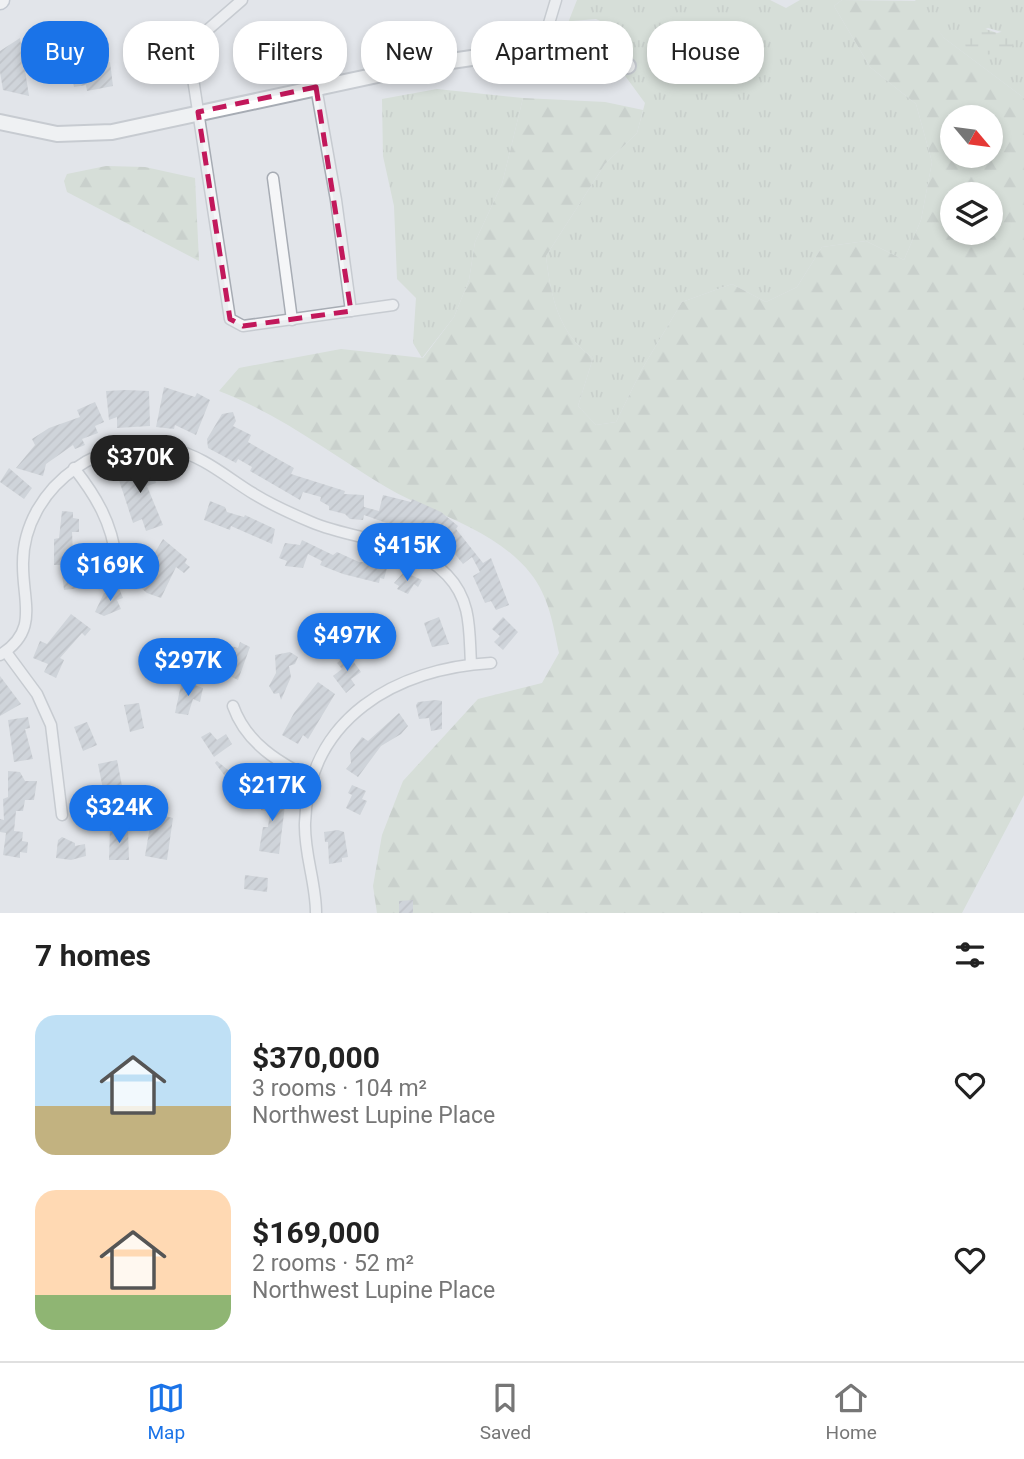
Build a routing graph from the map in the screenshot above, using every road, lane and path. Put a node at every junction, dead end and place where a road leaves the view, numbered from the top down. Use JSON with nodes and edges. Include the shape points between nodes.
{"nodes":[{"id":1,"x":242,"y":0,"type":"edge"},
{"id":2,"x":556,"y":0,"type":"edge"},
{"id":3,"x":550,"y":21,"type":"edge"},
{"id":4,"x":471,"y":58,"type":"edge"},
{"id":5,"x":316,"y":88,"type":"junction"},
{"id":6,"x":198,"y":111,"type":"junction"},
{"id":7,"x":0,"y":122,"type":"edge"},
{"id":8,"x":273,"y":178,"type":"dead end"},
{"id":9,"x":393,"y":305,"type":"dead end"},
{"id":10,"x":351,"y":311,"type":"junction"},
{"id":11,"x":292,"y":320,"type":"junction"},
{"id":12,"x":74,"y":468,"type":"junction"},
{"id":13,"x":116,"y":559,"type":"dead end"},
{"id":14,"x":3,"y":654,"type":"edge"},
{"id":15,"x":491,"y":663,"type":"dead end"},
{"id":16,"x":471,"y":664,"type":"junction"},
{"id":17,"x":233,"y":706,"type":"dead end"},
{"id":18,"x":312,"y":779,"type":"junction"},
{"id":19,"x":62,"y":815,"type":"dead end"},
{"id":20,"x":316,"y":913,"type":"edge"}],
"edges":[{"from":1,"to":6,"type":"street","via":[[204,33],[191,54],[190,75]]},
{"from":2,"to":3,"type":"street"},
{"from":4,"to":5,"type":"street"},
{"from":5,"to":6,"type":"street"},
{"from":5,"to":10,"type":"street"},
{"from":6,"to":7,"type":"street","via":[[81,135]]},
{"from":6,"to":11,"type":"street","via":[[230,319],[243,326]]},
{"from":8,"to":11,"type":"street"},
{"from":9,"to":10,"type":"street"},
{"from":10,"to":11,"type":"street"},
{"from":12,"to":13,"type":"street","via":[[99,501]]},
{"from":12,"to":14,"type":"street","via":[[48,492],[32,521],[23,553],[27,619],[20,637]]},
{"from":12,"to":16,"type":"street","via":[[115,449],[172,449],[203,460],[253,493],[311,522],[424,556],[449,577],[465,601]]},
{"from":14,"to":19,"type":"street","via":[[37,694],[51,725]]},
{"from":15,"to":16,"type":"street"},
{"from":16,"to":18,"type":"street","via":[[400,682],[370,699],[338,731]]},
{"from":17,"to":18,"type":"street","via":[[263,749]]},
{"from":18,"to":20,"type":"street","via":[[305,837]]}]}
